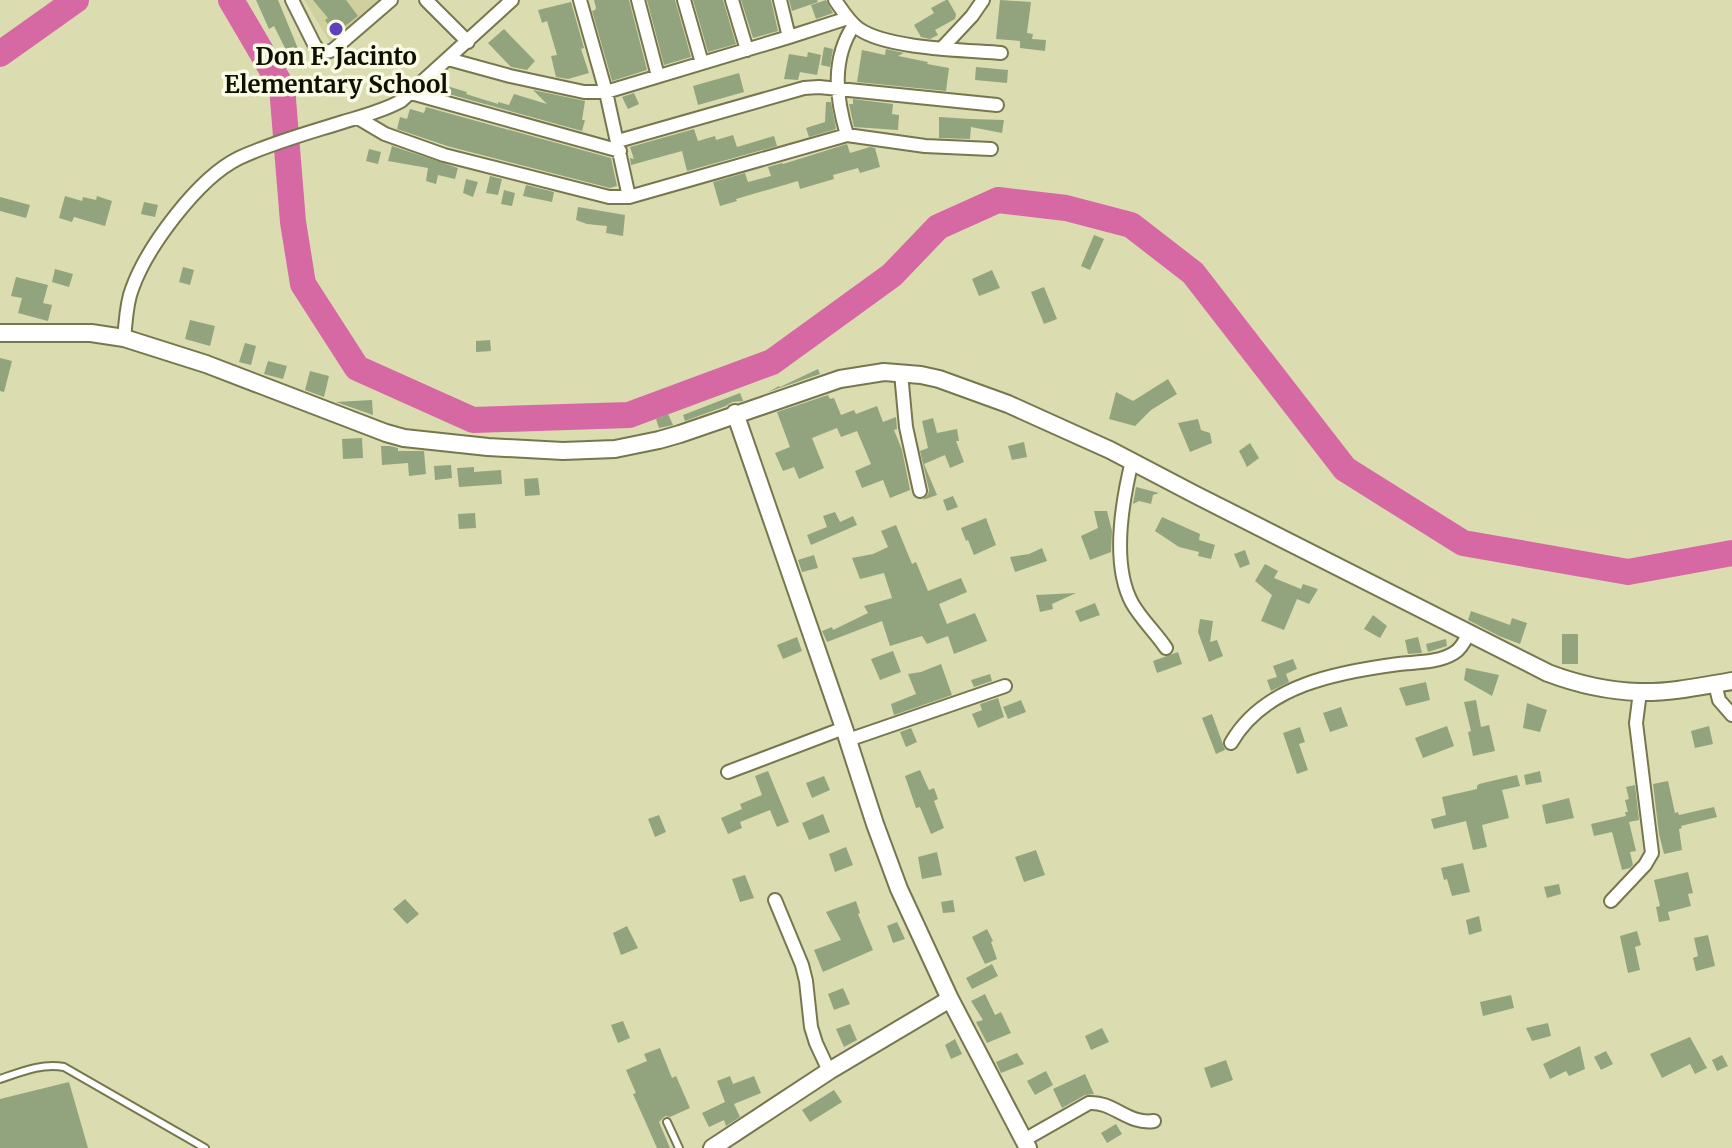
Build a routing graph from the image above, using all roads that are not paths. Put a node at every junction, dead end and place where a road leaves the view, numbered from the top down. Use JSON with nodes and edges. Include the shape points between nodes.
{"nodes":[{"id":1,"x":292,"y":0,"type":"edge"},
{"id":2,"x":391,"y":0,"type":"edge"},
{"id":3,"x":426,"y":0,"type":"edge"},
{"id":4,"x":512,"y":0,"type":"edge"},
{"id":5,"x":580,"y":0,"type":"edge"},
{"id":6,"x":638,"y":0,"type":"edge"},
{"id":7,"x":684,"y":0,"type":"edge"},
{"id":8,"x":732,"y":0,"type":"edge"},
{"id":9,"x":780,"y":0,"type":"edge"},
{"id":10,"x":835,"y":0,"type":"edge"},
{"id":11,"x":983,"y":0,"type":"edge"},
{"id":12,"x":851,"y":21,"type":"junction"},
{"id":13,"x":789,"y":37,"type":"junction"},
{"id":14,"x":468,"y":42,"type":"junction"},
{"id":15,"x":942,"y":48,"type":"junction"},
{"id":16,"x":747,"y":50,"type":"junction"},
{"id":17,"x":1001,"y":53,"type":"dead end"},
{"id":18,"x":448,"y":59,"type":"junction"},
{"id":19,"x":702,"y":63,"type":"junction"},
{"id":20,"x":658,"y":76,"type":"junction"},
{"id":21,"x":838,"y":88,"type":"junction"},
{"id":22,"x":606,"y":92,"type":"junction"},
{"id":23,"x":411,"y":93,"type":"junction"},
{"id":24,"x":997,"y":105,"type":"dead end"},
{"id":25,"x":358,"y":118,"type":"junction"},
{"id":26,"x":847,"y":135,"type":"junction"},
{"id":27,"x":619,"y":146,"type":"junction"},
{"id":28,"x":991,"y":149,"type":"dead end"},
{"id":29,"x":629,"y":197,"type":"junction"},
{"id":30,"x":0,"y":333,"type":"edge"},
{"id":31,"x":124,"y":338,"type":"junction"},
{"id":32,"x":901,"y":373,"type":"junction"},
{"id":33,"x":735,"y":413,"type":"junction"},
{"id":34,"x":1132,"y":461,"type":"junction"},
{"id":35,"x":920,"y":491,"type":"dead end"},
{"id":36,"x":1468,"y":634,"type":"junction"},
{"id":37,"x":1166,"y":648,"type":"dead end"},
{"id":38,"x":1724,"y":682,"type":"edge"},
{"id":39,"x":1005,"y":686,"type":"dead end"},
{"id":40,"x":1640,"y":692,"type":"junction"},
{"id":41,"x":1732,"y":715,"type":"edge"},
{"id":42,"x":846,"y":734,"type":"junction"},
{"id":43,"x":1231,"y":743,"type":"dead end"},
{"id":44,"x":728,"y":772,"type":"dead end"},
{"id":45,"x":775,"y":900,"type":"dead end"},
{"id":46,"x":1611,"y":901,"type":"dead end"},
{"id":47,"x":950,"y":999,"type":"junction"},
{"id":48,"x":829,"y":1071,"type":"junction"},
{"id":49,"x":0,"y":1079,"type":"edge"},
{"id":50,"x":1154,"y":1121,"type":"dead end"},
{"id":51,"x":667,"y":1122,"type":"dead end"},
{"id":52,"x":1026,"y":1144,"type":"edge"},
{"id":53,"x":205,"y":1148,"type":"edge"},
{"id":54,"x":679,"y":1148,"type":"edge"},
{"id":55,"x":712,"y":1148,"type":"edge"}],
"edges":[{"from":1,"to":2,"type":"street","via":[[317,49],[325,52]]},
{"from":3,"to":14,"type":"street"},
{"from":4,"to":14,"type":"street"},
{"from":5,"to":22,"type":"street"},
{"from":6,"to":20,"type":"street"},
{"from":7,"to":19,"type":"street"},
{"from":8,"to":16,"type":"street"},
{"from":9,"to":13,"type":"street"},
{"from":10,"to":12,"type":"street"},
{"from":11,"to":15,"type":"street"},
{"from":12,"to":13,"type":"street"},
{"from":12,"to":15,"type":"street","via":[[870,35]]},
{"from":12,"to":21,"type":"street","via":[[839,56]]},
{"from":13,"to":16,"type":"street"},
{"from":14,"to":18,"type":"street"},
{"from":15,"to":17,"type":"street"},
{"from":16,"to":19,"type":"street"},
{"from":18,"to":22,"type":"street","via":[[584,92]]},
{"from":18,"to":23,"type":"street"},
{"from":19,"to":20,"type":"street"},
{"from":20,"to":22,"type":"street"},
{"from":21,"to":24,"type":"street"},
{"from":21,"to":26,"type":"street"},
{"from":21,"to":27,"type":"street","via":[[804,88]]},
{"from":22,"to":27,"type":"street"},
{"from":23,"to":25,"type":"street"},
{"from":23,"to":27,"type":"street"},
{"from":25,"to":29,"type":"street","via":[[385,134],[444,155],[609,197]]},
{"from":25,"to":31,"type":"street","via":[[237,159],[202,186],[150,249],[131,290]]},
{"from":26,"to":28,"type":"street"},
{"from":26,"to":29,"type":"street"},
{"from":27,"to":29,"type":"street"},
{"from":30,"to":31,"type":"street"},
{"from":31,"to":33,"type":"street","via":[[386,433],[426,441],[527,450],[615,449],[659,440]]},
{"from":32,"to":33,"type":"street","via":[[840,379]]},
{"from":32,"to":34,"type":"street","via":[[988,396]]},
{"from":32,"to":35,"type":"street"},
{"from":33,"to":42,"type":"street"},
{"from":34,"to":36,"type":"street"},
{"from":34,"to":37,"type":"street","via":[[1120,529],[1126,588]]},
{"from":36,"to":40,"type":"street","via":[[1568,680]]},
{"from":36,"to":43,"type":"street","via":[[1448,656],[1299,686],[1252,715]]},
{"from":38,"to":40,"type":"street"},
{"from":38,"to":41,"type":"street","via":[[1719,700]]},
{"from":39,"to":42,"type":"street"},
{"from":40,"to":46,"type":"street","via":[[1636,723],[1652,853]]},
{"from":42,"to":44,"type":"street"},
{"from":42,"to":47,"type":"street","via":[[899,889]]},
{"from":45,"to":48,"type":"street","via":[[802,965],[811,1027]]},
{"from":47,"to":48,"type":"street"},
{"from":47,"to":52,"type":"street"},
{"from":48,"to":55,"type":"street"},
{"from":49,"to":53,"type":"lane","via":[[39,1067],[64,1067]]},
{"from":50,"to":52,"type":"street","via":[[1137,1122],[1098,1102],[1089,1103]]},
{"from":51,"to":54,"type":"lane"}]}
